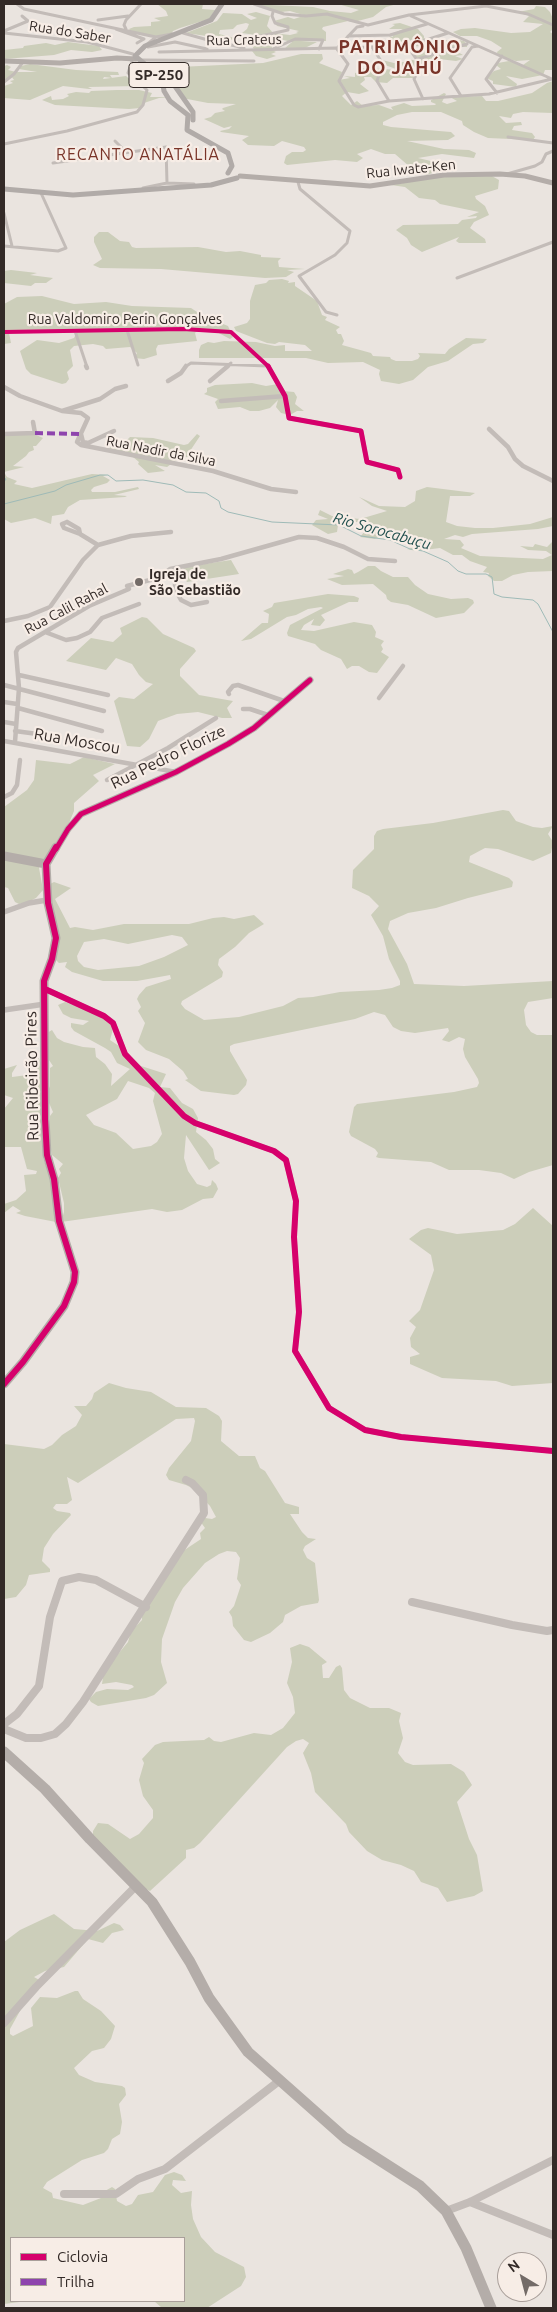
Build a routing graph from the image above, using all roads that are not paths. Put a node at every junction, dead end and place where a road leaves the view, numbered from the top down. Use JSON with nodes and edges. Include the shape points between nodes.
{"nodes":[{"id":1,"x":17,"y":4,"type":"edge"},
{"id":2,"x":142,"y":4,"type":"edge"},
{"id":3,"x":222,"y":4,"type":"edge"},
{"id":4,"x":226,"y":4,"type":"edge"},
{"id":5,"x":254,"y":4,"type":"edge"},
{"id":6,"x":273,"y":12,"type":"junction"},
{"id":7,"x":22,"y":16,"type":"dead end"},
{"id":8,"x":128,"y":16,"type":"junction"},
{"id":9,"x":89,"y":21,"type":"junction"},
{"id":10,"x":100,"y":23,"type":"junction"},
{"id":11,"x":427,"y":24,"type":"junction"},
{"id":12,"x":553,"y":25,"type":"edge"},
{"id":13,"x":126,"y":28,"type":"junction"},
{"id":14,"x":4,"y":32,"type":"edge"},
{"id":15,"x":183,"y":33,"type":"junction"},
{"id":16,"x":448,"y":33,"type":"junction"},
{"id":17,"x":174,"y":35,"type":"junction"},
{"id":18,"x":348,"y":36,"type":"junction"},
{"id":19,"x":156,"y":37,"type":"junction"},
{"id":20,"x":252,"y":38,"type":"dead end"},
{"id":21,"x":175,"y":42,"type":"junction"},
{"id":22,"x":215,"y":42,"type":"dead end"},
{"id":23,"x":137,"y":43,"type":"dead end"},
{"id":24,"x":227,"y":44,"type":"dead end"},
{"id":25,"x":470,"y":44,"type":"junction"},
{"id":26,"x":146,"y":46,"type":"junction"},
{"id":27,"x":407,"y":46,"type":"junction"},
{"id":28,"x":372,"y":47,"type":"junction"},
{"id":29,"x":319,"y":48,"type":"junction"},
{"id":30,"x":340,"y":48,"type":"junction"},
{"id":31,"x":204,"y":50,"type":"junction"},
{"id":32,"x":251,"y":50,"type":"junction"},
{"id":33,"x":271,"y":50,"type":"junction"},
{"id":34,"x":159,"y":52,"type":"dead end"},
{"id":35,"x":132,"y":56,"type":"junction"},
{"id":36,"x":502,"y":56,"type":"junction"},
{"id":37,"x":418,"y":59,"type":"junction"},
{"id":38,"x":143,"y":60,"type":"junction"},
{"id":39,"x":4,"y":61,"type":"edge"},
{"id":40,"x":254,"y":61,"type":"dead end"},
{"id":41,"x":23,"y":62,"type":"junction"},
{"id":42,"x":4,"y":82,"type":"edge"},
{"id":43,"x":497,"y":93,"type":"junction"},
{"id":44,"x":182,"y":96,"type":"junction"},
{"id":45,"x":461,"y":96,"type":"junction"},
{"id":46,"x":167,"y":98,"type":"junction"},
{"id":47,"x":423,"y":99,"type":"junction"},
{"id":48,"x":389,"y":101,"type":"junction"},
{"id":49,"x":508,"y":137,"type":"dead end"},
{"id":50,"x":115,"y":141,"type":"dead end"},
{"id":51,"x":553,"y":143,"type":"edge"},
{"id":52,"x":4,"y":144,"type":"edge"},
{"id":53,"x":126,"y":152,"type":"junction"},
{"id":54,"x":553,"y":153,"type":"edge"},
{"id":55,"x":53,"y":163,"type":"dead end"},
{"id":56,"x":507,"y":174,"type":"junction"},
{"id":57,"x":226,"y":175,"type":"junction"},
{"id":58,"x":239,"y":176,"type":"junction"},
{"id":59,"x":298,"y":182,"type":"junction"},
{"id":60,"x":167,"y":183,"type":"junction"},
{"id":61,"x":553,"y":183,"type":"edge"},
{"id":62,"x":194,"y":184,"type":"junction"},
{"id":63,"x":4,"y":188,"type":"edge"},
{"id":64,"x":143,"y":188,"type":"junction"},
{"id":65,"x":41,"y":193,"type":"junction"},
{"id":66,"x":4,"y":213,"type":"edge"},
{"id":67,"x":553,"y":242,"type":"edge"},
{"id":68,"x":4,"y":246,"type":"edge"},
{"id":69,"x":12,"y":246,"type":"junction"},
{"id":70,"x":457,"y":278,"type":"dead end"},
{"id":71,"x":337,"y":315,"type":"dead end"},
{"id":72,"x":128,"y":330,"type":"junction"},
{"id":73,"x":75,"y":331,"type":"junction"},
{"id":74,"x":4,"y":332,"type":"edge"},
{"id":75,"x":231,"y":363,"type":"junction"},
{"id":76,"x":138,"y":365,"type":"dead end"},
{"id":77,"x":269,"y":367,"type":"junction"},
{"id":78,"x":87,"y":368,"type":"dead end"},
{"id":79,"x":168,"y":381,"type":"dead end"},
{"id":80,"x":210,"y":381,"type":"dead end"},
{"id":81,"x":126,"y":386,"type":"dead end"},
{"id":82,"x":4,"y":387,"type":"edge"},
{"id":83,"x":286,"y":396,"type":"junction"},
{"id":84,"x":221,"y":401,"type":"dead end"},
{"id":85,"x":62,"y":411,"type":"junction"},
{"id":86,"x":33,"y":422,"type":"dead end"},
{"id":87,"x":489,"y":429,"type":"dead end"},
{"id":88,"x":114,"y":431,"type":"dead end"},
{"id":89,"x":4,"y":434,"type":"edge"},
{"id":90,"x":81,"y":434,"type":"junction"},
{"id":91,"x":400,"y":477,"type":"dead end"},
{"id":92,"x":553,"y":481,"type":"edge"},
{"id":93,"x":296,"y":492,"type":"dead end"},
{"id":94,"x":171,"y":532,"type":"dead end"},
{"id":95,"x":80,"y":534,"type":"dead end"},
{"id":96,"x":98,"y":546,"type":"junction"},
{"id":97,"x":395,"y":560,"type":"dead end"},
{"id":98,"x":158,"y":578,"type":"junction"},
{"id":99,"x":207,"y":602,"type":"dead end"},
{"id":100,"x":139,"y":604,"type":"dead end"},
{"id":101,"x":4,"y":621,"type":"edge"},
{"id":102,"x":45,"y":632,"type":"junction"},
{"id":103,"x":403,"y":666,"type":"dead end"},
{"id":104,"x":19,"y":675,"type":"junction"},
{"id":105,"x":310,"y":680,"type":"dead end"},
{"id":106,"x":4,"y":685,"type":"edge"},
{"id":107,"x":19,"y":688,"type":"junction"},
{"id":108,"x":229,"y":694,"type":"dead end"},
{"id":109,"x":108,"y":695,"type":"dead end"},
{"id":110,"x":379,"y":698,"type":"dead end"},
{"id":111,"x":284,"y":701,"type":"junction"},
{"id":112,"x":4,"y":702,"type":"edge"},
{"id":113,"x":18,"y":706,"type":"junction"},
{"id":114,"x":243,"y":709,"type":"dead end"},
{"id":115,"x":104,"y":711,"type":"dead end"},
{"id":116,"x":268,"y":715,"type":"junction"},
{"id":117,"x":216,"y":718,"type":"dead end"},
{"id":118,"x":4,"y":722,"type":"edge"},
{"id":119,"x":16,"y":724,"type":"junction"},
{"id":120,"x":16,"y":731,"type":"junction"},
{"id":121,"x":102,"y":731,"type":"dead end"},
{"id":122,"x":60,"y":737,"type":"dead end"},
{"id":123,"x":4,"y":740,"type":"edge"},
{"id":124,"x":15,"y":742,"type":"junction"},
{"id":125,"x":20,"y":760,"type":"dead end"},
{"id":126,"x":136,"y":764,"type":"junction"},
{"id":127,"x":176,"y":772,"type":"junction"},
{"id":128,"x":107,"y":780,"type":"dead end"},
{"id":129,"x":4,"y":797,"type":"edge"},
{"id":130,"x":4,"y":856,"type":"edge"},
{"id":131,"x":46,"y":864,"type":"junction"},
{"id":132,"x":47,"y":900,"type":"junction"},
{"id":133,"x":4,"y":912,"type":"edge"},
{"id":134,"x":45,"y":989,"type":"junction"},
{"id":135,"x":45,"y":1004,"type":"junction"},
{"id":136,"x":4,"y":1010,"type":"edge"},
{"id":137,"x":4,"y":1384,"type":"edge"},
{"id":138,"x":553,"y":1451,"type":"edge"},
{"id":139,"x":186,"y":1480,"type":"dead end"},
{"id":140,"x":412,"y":1602,"type":"dead end"},
{"id":141,"x":146,"y":1607,"type":"junction"},
{"id":142,"x":553,"y":1630,"type":"edge"},
{"id":143,"x":4,"y":1724,"type":"edge"},
{"id":144,"x":4,"y":1729,"type":"edge"},
{"id":145,"x":4,"y":1752,"type":"edge"},
{"id":146,"x":137,"y":1885,"type":"junction"},
{"id":147,"x":4,"y":2024,"type":"edge"},
{"id":148,"x":279,"y":2081,"type":"junction"},
{"id":149,"x":553,"y":2160,"type":"edge"},
{"id":150,"x":64,"y":2194,"type":"dead end"},
{"id":151,"x":470,"y":2202,"type":"junction"},
{"id":152,"x":446,"y":2211,"type":"junction"},
{"id":153,"x":553,"y":2235,"type":"edge"},
{"id":154,"x":491,"y":2308,"type":"edge"}],
"edges":[{"from":1,"to":9,"type":"street","via":[[24,9]]},
{"from":2,"to":8,"type":"street"},
{"from":3,"to":17,"type":"main road","number":"SP-250","via":[[211,20]]},
{"from":4,"to":15,"type":"main road","number":"SP-250","via":[[216,19]]},
{"from":5,"to":6,"type":"street"},
{"from":6,"to":12,"type":"street","via":[[300,16],[327,14],[368,25],[406,15],[486,6],[528,14]]},
{"from":6,"to":20,"type":"street","via":[[275,23],[288,27],[288,30]]},
{"from":7,"to":14,"type":"street","via":[[28,21]]},
{"from":8,"to":9,"type":"street"},
{"from":8,"to":13,"type":"street"},
{"from":9,"to":10,"type":"street"},
{"from":10,"to":13,"type":"street"},
{"from":10,"to":23,"type":"street","via":[[144,39]]},
{"from":11,"to":16,"type":"street"},
{"from":11,"to":18,"type":"street","via":[[390,35]]},
{"from":11,"to":18,"type":"street","via":[[410,16],[377,25],[357,26]]},
{"from":13,"to":19,"type":"street"},
{"from":14,"to":35,"type":"street","name":"Rua do Saber","via":[[89,43]]},
{"from":15,"to":17,"type":"main road","number":"SP-250"},
{"from":15,"to":22,"type":"street"},
{"from":16,"to":25,"type":"street"},
{"from":16,"to":27,"type":"street","name":"Rua Crateus"},
{"from":17,"to":19,"type":"street"},
{"from":17,"to":21,"type":"street"},
{"from":17,"to":26,"type":"main road","number":"SP-250"},
{"from":18,"to":30,"type":"street"},
{"from":19,"to":26,"type":"street"},
{"from":21,"to":26,"type":"street"},
{"from":21,"to":31,"type":"street"},
{"from":24,"to":32,"type":"street"},
{"from":25,"to":36,"type":"street"},
{"from":25,"to":37,"type":"street"},
{"from":25,"to":45,"type":"street","via":[[450,78]]},
{"from":26,"to":35,"type":"main road","number":"SP-250"},
{"from":26,"to":38,"type":"main road","number":"SP-250","via":[[141,54]]},
{"from":27,"to":28,"type":"street","name":"Rua Crateus"},
{"from":27,"to":37,"type":"street"},
{"from":28,"to":30,"type":"street","name":"Rua Crateus"},
{"from":28,"to":48,"type":"street","via":[[384,64],[376,80]]},
{"from":29,"to":30,"type":"street","name":"Rua Crateus"},
{"from":29,"to":33,"type":"street","name":"Rua Crateus"},
{"from":29,"to":33,"type":"street","via":[[323,40],[295,39]]},
{"from":30,"to":48,"type":"street","via":[[348,64],[339,81],[354,105],[364,107]]},
{"from":31,"to":32,"type":"street","name":"Rua Crateus"},
{"from":31,"to":34,"type":"street","name":"Rua Crateus"},
{"from":32,"to":33,"type":"street","name":"Rua Crateus"},
{"from":35,"to":41,"type":"street"},
{"from":35,"to":46,"type":"main road","number":"SP-250","via":[[162,78]]},
{"from":35,"to":52,"type":"street","via":[[128,73],[146,90],[143,105],[137,112]]},
{"from":36,"to":43,"type":"street","via":[[486,80]]},
{"from":36,"to":43,"type":"street","via":[[553,78]]},
{"from":37,"to":47,"type":"street","via":[[421,66],[414,80]]},
{"from":38,"to":40,"type":"street"},
{"from":38,"to":44,"type":"main road","number":"SP-250","via":[[172,82]]},
{"from":39,"to":41,"type":"street"},
{"from":41,"to":42,"type":"street"},
{"from":43,"to":45,"type":"street"},
{"from":44,"to":46,"type":"main road","via":[[176,100]]},
{"from":44,"to":58,"type":"main road","number":"SP-250","via":[[194,114],[191,129],[231,151]]},
{"from":45,"to":47,"type":"street"},
{"from":46,"to":57,"type":"main road","number":"SP-250","via":[[188,114],[187,130],[228,153],[232,166]]},
{"from":47,"to":48,"type":"street"},
{"from":49,"to":51,"type":"street"},
{"from":50,"to":53,"type":"street"},
{"from":53,"to":55,"type":"street"},
{"from":53,"to":60,"type":"street","via":[[166,147]]},
{"from":54,"to":56,"type":"street","via":[[546,154],[535,166]]},
{"from":56,"to":59,"type":"street","name":"Rua Iwate-Ken","via":[[444,176],[376,186]]},
{"from":56,"to":61,"type":"street","name":"Rua Iwate-Ken"},
{"from":57,"to":58,"type":"main road"},
{"from":57,"to":62,"type":"main road","via":[[216,182]]},
{"from":58,"to":59,"type":"street","name":"Rua Iwate-Ken"},
{"from":58,"to":65,"type":"main road","via":[[211,185],[73,195]]},
{"from":59,"to":71,"type":"street","via":[[303,192],[350,231],[347,242],[336,255],[299,276],[326,312]]},
{"from":60,"to":62,"type":"street"},
{"from":60,"to":64,"type":"street"},
{"from":62,"to":64,"type":"main road"},
{"from":63,"to":64,"type":"main road","via":[[73,193]]},
{"from":63,"to":65,"type":"main road"},
{"from":65,"to":69,"type":"street","via":[[66,248],[58,251]]},
{"from":66,"to":69,"type":"street"},
{"from":67,"to":70,"type":"street"},
{"from":68,"to":69,"type":"street"},
{"from":72,"to":73,"type":"street","name":"Rua Valdomiro Perin Gonçalves"},
{"from":72,"to":76,"type":"street"},
{"from":72,"to":77,"type":"street","name":"Rua Valdomiro Perin Gonçalves","via":[[225,330],[235,334]]},
{"from":73,"to":74,"type":"street","name":"Rua Valdomiro Perin Gonçalves"},
{"from":73,"to":78,"type":"street"},
{"from":75,"to":77,"type":"street"},
{"from":75,"to":79,"type":"street","via":[[187,364],[183,372]]},
{"from":75,"to":80,"type":"street"},
{"from":77,"to":83,"type":"street","name":"Rua Valdomiro Perin Gonçalves"},
{"from":81,"to":85,"type":"street","via":[[100,399]]},
{"from":82,"to":85,"type":"street"},
{"from":83,"to":84,"type":"street"},
{"from":83,"to":91,"type":"street","name":"Rua Valdomiro Perin Gonçalves","via":[[289,418],[361,431],[367,462],[396,469]]},
{"from":85,"to":90,"type":"street","name":"Rua Nadir da Silva","via":[[82,413],[88,418]]},
{"from":86,"to":89,"type":"street","via":[[35,432]]},
{"from":87,"to":92,"type":"street","via":[[523,466]]},
{"from":88,"to":90,"type":"street","via":[[88,443],[83,442]]},
{"from":90,"to":93,"type":"street","name":"Rua Nadir da Silva","via":[[77,442],[86,447],[213,471],[271,490]]},
{"from":94,"to":96,"type":"street","via":[[131,536]]},
{"from":95,"to":96,"type":"street"},
{"from":96,"to":101,"type":"street","via":[[86,556],[50,607]]},
{"from":97,"to":98,"type":"street","via":[[368,559],[344,546],[318,538],[299,537],[221,559],[170,569]]},
{"from":98,"to":99,"type":"street","via":[[169,575],[175,580],[175,589],[181,600],[191,605]]},
{"from":98,"to":102,"type":"street","name":"Rua Calil Rahal","via":[[89,606]]},
{"from":100,"to":102,"type":"street","via":[[102,618],[88,634],[73,639],[66,640]]},
{"from":102,"to":104,"type":"street","name":"Rua Calil Rahal","via":[[18,648]]},
{"from":103,"to":110,"type":"street"},
{"from":104,"to":107,"type":"street","name":"Rua Calil Rahal"},
{"from":104,"to":109,"type":"street"},
{"from":105,"to":111,"type":"street","name":"Rua Pedro Florize"},
{"from":106,"to":107,"type":"street"},
{"from":107,"to":113,"type":"street","name":"Rua Calil Rahal"},
{"from":107,"to":115,"type":"street"},
{"from":108,"to":111,"type":"street","via":[[233,686],[238,685]]},
{"from":111,"to":116,"type":"street","name":"Rua Pedro Florize"},
{"from":112,"to":113,"type":"street"},
{"from":113,"to":119,"type":"street","name":"Rua Calil Rahal"},
{"from":113,"to":121,"type":"street"},
{"from":114,"to":116,"type":"street"},
{"from":116,"to":127,"type":"street","name":"Rua Pedro Florize","via":[[228,744]]},
{"from":117,"to":126,"type":"street"},
{"from":118,"to":119,"type":"street"},
{"from":119,"to":120,"type":"street","name":"Rua Calil Rahal"},
{"from":120,"to":122,"type":"street"},
{"from":120,"to":124,"type":"street","name":"Rua Calil Rahal"},
{"from":123,"to":124,"type":"street","name":"Rua Moscou"},
{"from":124,"to":126,"type":"street","name":"Rua Moscou"},
{"from":125,"to":129,"type":"street","via":[[17,785]]},
{"from":126,"to":127,"type":"street","name":"Rua Moscou"},
{"from":126,"to":128,"type":"street"},
{"from":127,"to":131,"type":"street","name":"Rua Pedro Florize","via":[[81,814]]},
{"from":130,"to":131,"type":"street"},
{"from":131,"to":132,"type":"street","name":"Rua Ribeirão Pires"},
{"from":132,"to":133,"type":"street"},
{"from":132,"to":134,"type":"street","name":"Rua Ribeirão Pires","via":[[56,938]]},
{"from":134,"to":135,"type":"street","name":"Rua Ribeirão Pires"},
{"from":134,"to":138,"type":"street","via":[[98,1013],[112,1023],[125,1054],[184,1116],[195,1123],[274,1151],[286,1160],[296,1201],[294,1237],[299,1312],[295,1351],[329,1408],[365,1430],[401,1437]]},
{"from":135,"to":136,"type":"street"},
{"from":135,"to":137,"type":"street","name":"Rua Ribeirão Pires","via":[[47,1155],[54,1179],[59,1221],[75,1272],[74,1282],[64,1306]]},
{"from":139,"to":141,"type":"street","via":[[203,1495],[204,1513]]},
{"from":140,"to":142,"type":"street","via":[[512,1625]]},
{"from":141,"to":143,"type":"street","via":[[96,1580],[79,1577],[62,1581],[50,1617],[39,1686],[17,1714]]},
{"from":141,"to":144,"type":"street","via":[[83,1702],[55,1734],[26,1738]]},
{"from":145,"to":146,"type":"street","via":[[45,1789]]},
{"from":146,"to":147,"type":"street"},
{"from":146,"to":148,"type":"street","via":[[172,1931],[225,2022],[248,2052]]},
{"from":148,"to":150,"type":"street","via":[[165,2169],[138,2179],[116,2194]]},
{"from":148,"to":152,"type":"street","via":[[345,2138],[420,2186]]},
{"from":149,"to":151,"type":"street"},
{"from":151,"to":152,"type":"street"},
{"from":151,"to":153,"type":"street"},
{"from":152,"to":154,"type":"street","via":[[466,2248]]}]}
